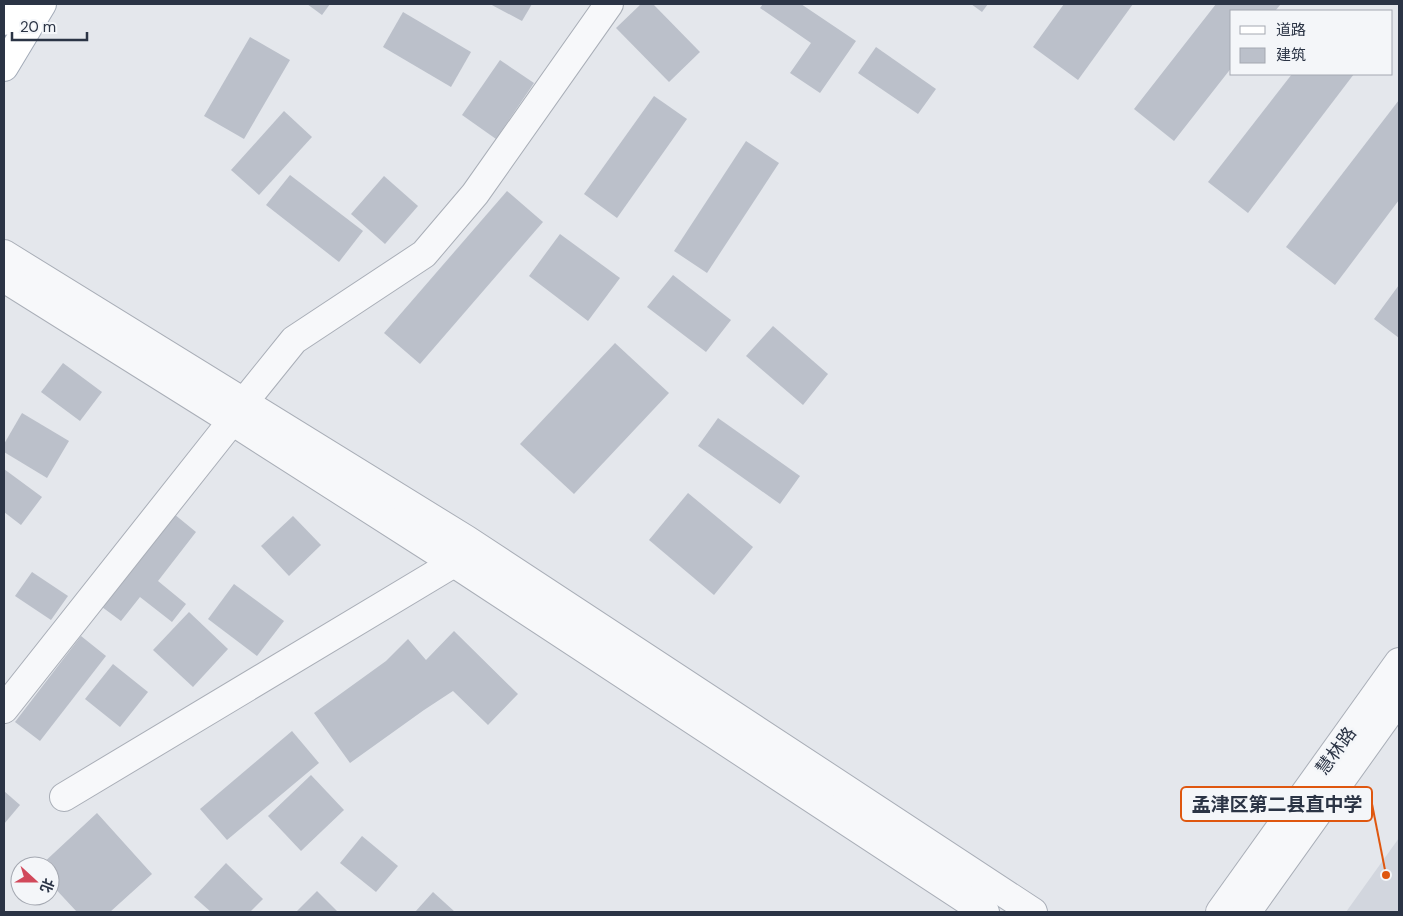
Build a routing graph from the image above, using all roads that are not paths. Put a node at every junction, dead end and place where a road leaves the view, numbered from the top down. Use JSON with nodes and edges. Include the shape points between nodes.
{"nodes":[{"id":1,"x":14,"y":4,"type":"edge"},
{"id":2,"x":42,"y":4,"type":"edge"},
{"id":3,"x":609,"y":4,"type":"edge"},
{"id":4,"x":4,"y":21,"type":"edge"},
{"id":5,"x":4,"y":67,"type":"edge"},
{"id":6,"x":4,"y":254,"type":"edge"},
{"id":7,"x":4,"y":278,"type":"edge"},
{"id":8,"x":238,"y":412,"type":"junction"},
{"id":9,"x":467,"y":540,"type":"junction"},
{"id":10,"x":454,"y":563,"type":"junction"},
{"id":11,"x":1399,"y":662,"type":"edge"},
{"id":12,"x":1399,"y":699,"type":"edge"},
{"id":13,"x":4,"y":709,"type":"edge"},
{"id":14,"x":64,"y":797,"type":"dead end"},
{"id":15,"x":985,"y":912,"type":"edge"},
{"id":16,"x":1033,"y":912,"type":"edge"},
{"id":17,"x":1220,"y":912,"type":"edge"},
{"id":18,"x":1247,"y":912,"type":"edge"}],
"edges":[{"from":1,"to":4,"type":"main road"},
{"from":2,"to":5,"type":"main road"},
{"from":3,"to":8,"type":"street","via":[[475,194],[424,254],[294,340]]},
{"from":6,"to":8,"type":"street"},
{"from":7,"to":8,"type":"street"},
{"from":8,"to":9,"type":"street"},
{"from":8,"to":10,"type":"street"},
{"from":8,"to":13,"type":"street"},
{"from":9,"to":10,"type":"street"},
{"from":9,"to":16,"type":"street"},
{"from":10,"to":14,"type":"street"},
{"from":10,"to":15,"type":"street"},
{"from":11,"to":17,"type":"street","name":"慧林路"},
{"from":12,"to":18,"type":"street","name":"慧林路"}]}
